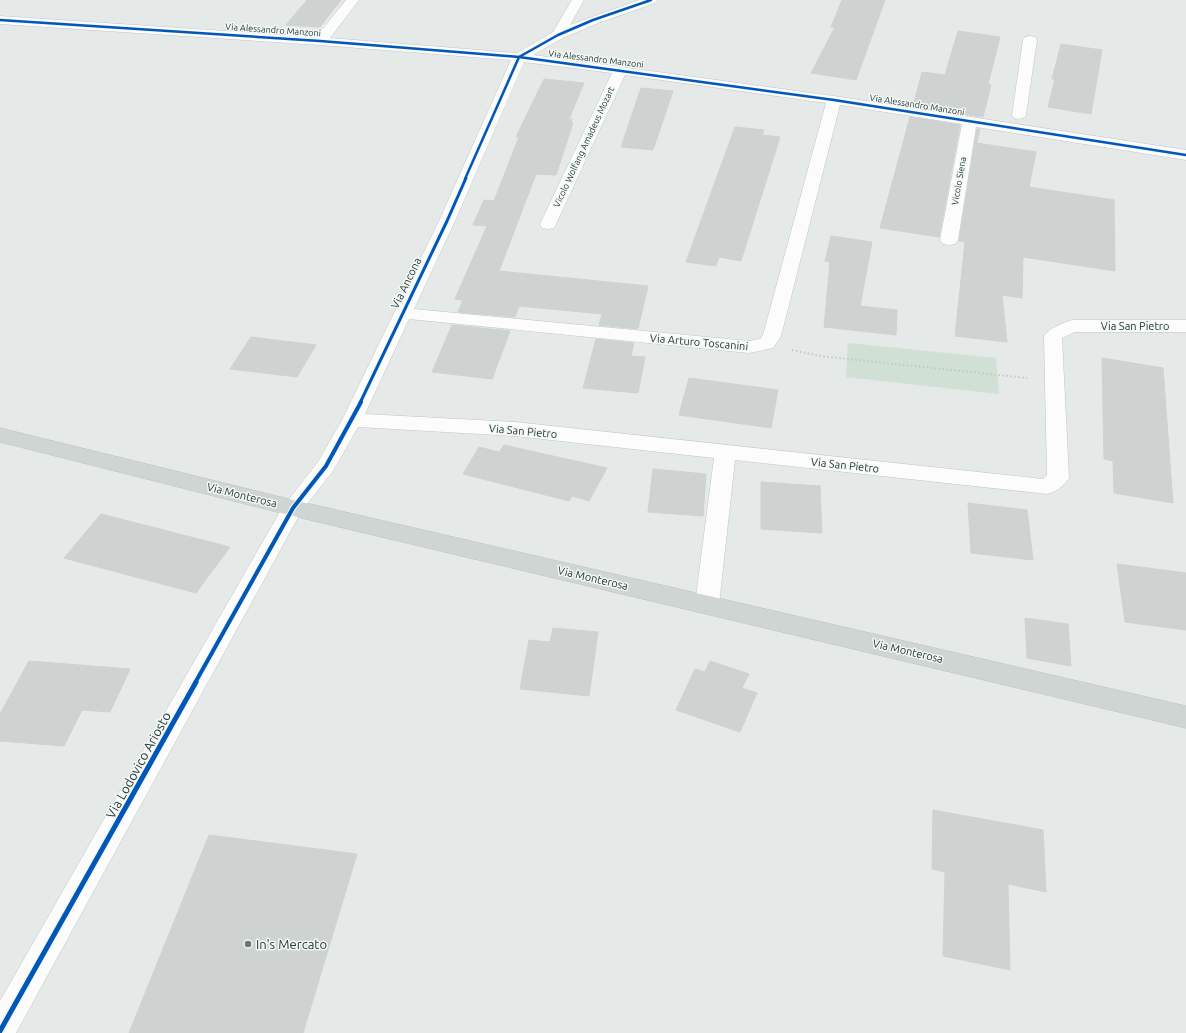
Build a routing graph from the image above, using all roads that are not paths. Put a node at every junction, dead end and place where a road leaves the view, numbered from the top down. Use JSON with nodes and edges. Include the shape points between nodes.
{"nodes":[{"id":1,"x":353,"y":0,"type":"edge"},
{"id":2,"x":578,"y":0,"type":"edge"},
{"id":3,"x":651,"y":0,"type":"edge"},
{"id":4,"x":0,"y":20,"type":"edge"},
{"id":5,"x":558,"y":35,"type":"junction"},
{"id":6,"x":1030,"y":40,"type":"dead end"},
{"id":7,"x":320,"y":41,"type":"junction"},
{"id":8,"x":519,"y":57,"type":"junction"},
{"id":9,"x":620,"y":70,"type":"junction"},
{"id":10,"x":834,"y":100,"type":"junction"},
{"id":11,"x":925,"y":114,"type":"junction"},
{"id":12,"x":1019,"y":115,"type":"junction"},
{"id":13,"x":970,"y":121,"type":"junction"},
{"id":14,"x":1111,"y":143,"type":"junction"},
{"id":15,"x":1186,"y":155,"type":"edge"},
{"id":16,"x":548,"y":224,"type":"dead end"},
{"id":17,"x":948,"y":240,"type":"dead end"},
{"id":18,"x":402,"y":313,"type":"junction"},
{"id":19,"x":1186,"y":326,"type":"edge"},
{"id":20,"x":352,"y":420,"type":"junction"},
{"id":21,"x":0,"y":435,"type":"edge"},
{"id":22,"x":725,"y":452,"type":"junction"},
{"id":23,"x":292,"y":508,"type":"junction"},
{"id":24,"x":707,"y":604,"type":"junction"},
{"id":25,"x":1186,"y":717,"type":"edge"},
{"id":26,"x":0,"y":1031,"type":"edge"}],
"edges":[{"from":1,"to":7,"type":"street"},
{"from":2,"to":5,"type":"street"},
{"from":3,"to":5,"type":"street"},
{"from":4,"to":7,"type":"street","name":"Via Alessandro Manzoni"},
{"from":5,"to":8,"type":"street"},
{"from":6,"to":12,"type":"street"},
{"from":7,"to":8,"type":"street","name":"Via Alessandro Manzoni"},
{"from":8,"to":9,"type":"street","name":"Via Alessandro Manzoni"},
{"from":8,"to":18,"type":"street","name":"Via Ancona","via":[[447,221]]},
{"from":9,"to":10,"type":"street","name":"Via Alessandro Manzoni","via":[[662,76],[693,70],[766,80],[786,93]]},
{"from":9,"to":16,"type":"street","name":"Vicolo Wolfang Amadeus Mozart"},
{"from":10,"to":11,"type":"street","name":"Via Alessandro Manzoni"},
{"from":10,"to":18,"type":"street","name":"Via Arturo Toscanini","via":[[772,336],[766,344],[749,348]]},
{"from":11,"to":12,"type":"street","via":[[930,101]]},
{"from":11,"to":13,"type":"street","name":"Via Alessandro Manzoni"},
{"from":12,"to":14,"type":"street","via":[[1112,129]]},
{"from":13,"to":14,"type":"street","name":"Via Alessandro Manzoni"},
{"from":13,"to":17,"type":"street","name":"Vicolo Siena"},
{"from":14,"to":15,"type":"street","name":"Via Alessandro Manzoni"},
{"from":18,"to":20,"type":"street","name":"Via Ancona"},
{"from":19,"to":22,"type":"street","name":"Via San Pietro","via":[[1072,326],[1053,336],[1058,478],[1047,487]]},
{"from":20,"to":22,"type":"street","name":"Via San Pietro","via":[[514,429]]},
{"from":20,"to":23,"type":"street","name":"Via Ancona","via":[[326,466]]},
{"from":21,"to":23,"type":"main road","name":"Via Monterosa"},
{"from":22,"to":24,"type":"street"},
{"from":23,"to":24,"type":"main road","name":"Via Monterosa"},
{"from":23,"to":26,"type":"street","name":"Via Lodovico Ariosto"},
{"from":24,"to":25,"type":"main road","name":"Via Monterosa"}]}
